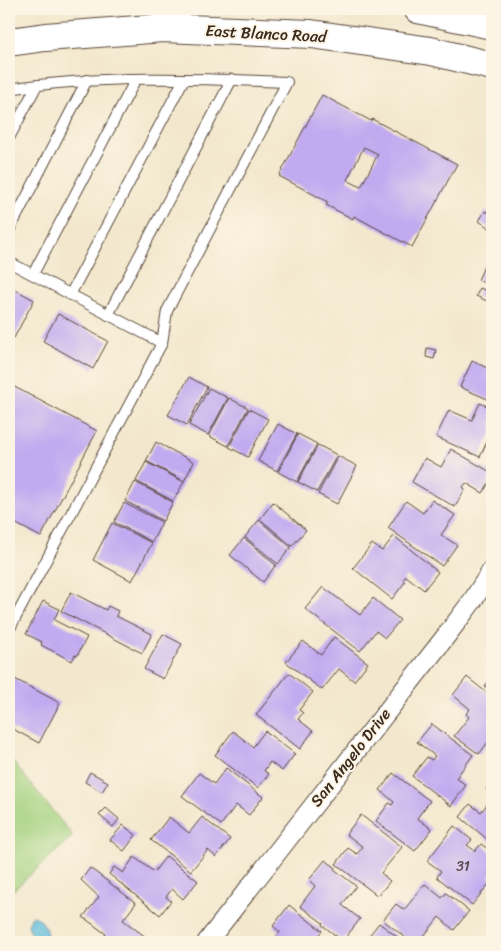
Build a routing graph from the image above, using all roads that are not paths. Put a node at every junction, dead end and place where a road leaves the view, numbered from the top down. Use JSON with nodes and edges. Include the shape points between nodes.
{"nodes":[{"id":1,"x":418,"y":9,"type":"edge"},
{"id":2,"x":492,"y":24,"type":"edge"},
{"id":3,"x":9,"y":42,"type":"edge"},
{"id":4,"x":492,"y":66,"type":"edge"},
{"id":5,"x":136,"y":79,"type":"junction"},
{"id":6,"x":184,"y":79,"type":"junction"},
{"id":7,"x":87,"y":80,"type":"junction"},
{"id":8,"x":232,"y":80,"type":"junction"},
{"id":9,"x":37,"y":85,"type":"junction"},
{"id":10,"x":9,"y":89,"type":"edge"},
{"id":11,"x":9,"y":138,"type":"edge"},
{"id":12,"x":9,"y":231,"type":"edge"},
{"id":13,"x":9,"y":262,"type":"edge"},
{"id":14,"x":32,"y":274,"type":"junction"},
{"id":15,"x":70,"y":295,"type":"junction"},
{"id":16,"x":108,"y":315,"type":"junction"},
{"id":17,"x":162,"y":343,"type":"junction"},
{"id":18,"x":492,"y":570,"type":"edge"},
{"id":19,"x":9,"y":630,"type":"edge"},
{"id":20,"x":207,"y":942,"type":"edge"}],
"edges":[{"from":1,"to":2,"type":"highway"},
{"from":3,"to":4,"type":"highway","name":"East Blanco Road","via":[[46,36],[163,28],[311,34],[431,51]]},
{"from":5,"to":6,"type":"lane"},
{"from":5,"to":7,"type":"lane"},
{"from":5,"to":14,"type":"lane"},
{"from":6,"to":8,"type":"lane"},
{"from":6,"to":15,"type":"lane"},
{"from":7,"to":9,"type":"lane"},
{"from":7,"to":12,"type":"lane"},
{"from":8,"to":16,"type":"lane"},
{"from":8,"to":17,"type":"lane","via":[[287,82],[167,311]]},
{"from":9,"to":10,"type":"lane"},
{"from":9,"to":11,"type":"lane"},
{"from":13,"to":14,"type":"lane"},
{"from":14,"to":15,"type":"lane"},
{"from":15,"to":16,"type":"lane"},
{"from":16,"to":17,"type":"lane"},
{"from":17,"to":19,"type":"lane"},
{"from":18,"to":20,"type":"street","name":"San Angelo Drive","via":[[446,636]]}]}
